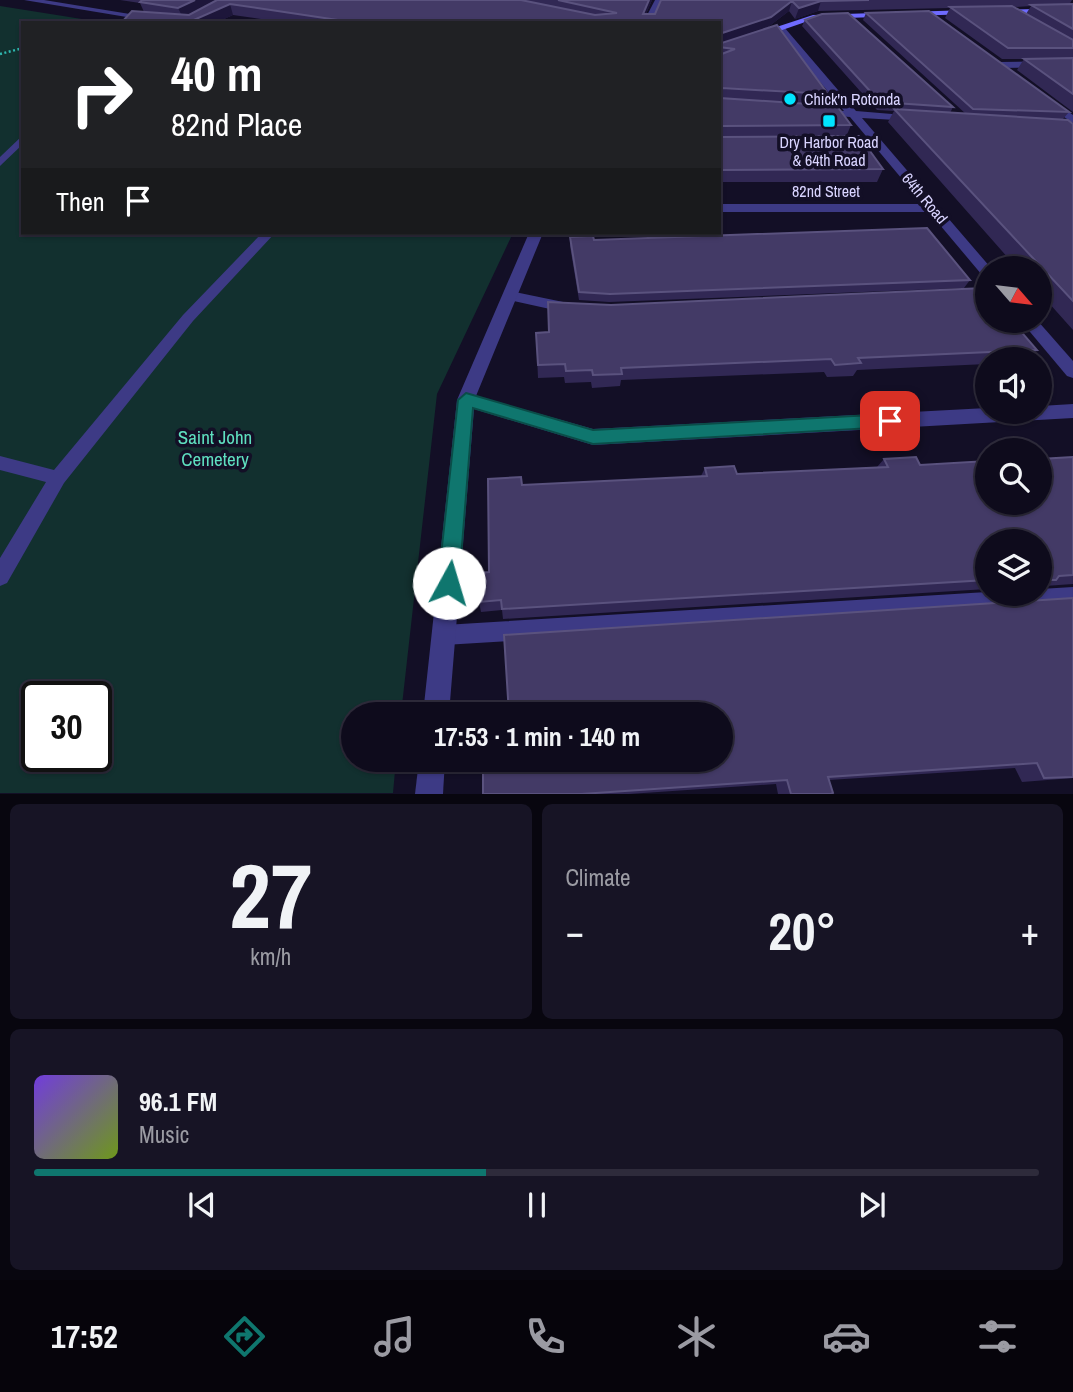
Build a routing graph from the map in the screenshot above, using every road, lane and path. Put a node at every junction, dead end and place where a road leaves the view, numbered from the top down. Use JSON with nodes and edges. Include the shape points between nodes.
{"nodes":[{"id":1,"x":28,"y":0,"type":"edge"},
{"id":2,"x":659,"y":0,"type":"edge"},
{"id":3,"x":1067,"y":0,"type":"edge"},
{"id":4,"x":1073,"y":3,"type":"edge"},
{"id":5,"x":1073,"y":10,"type":"edge"},
{"id":6,"x":1009,"y":11,"type":"junction"},
{"id":7,"x":929,"y":13,"type":"junction"},
{"id":8,"x":135,"y":14,"type":"junction"},
{"id":9,"x":849,"y":15,"type":"junction"},
{"id":10,"x":128,"y":21,"type":"edge"},
{"id":11,"x":180,"y":21,"type":"edge"},
{"id":12,"x":648,"y":21,"type":"edge"},
{"id":13,"x":1030,"y":24,"type":"edge"},
{"id":14,"x":948,"y":27,"type":"edge"},
{"id":15,"x":864,"y":28,"type":"edge"},
{"id":16,"x":780,"y":29,"type":"junction"},
{"id":17,"x":721,"y":48,"type":"edge"},
{"id":18,"x":21,"y":49,"type":"edge"},
{"id":19,"x":0,"y":54,"type":"edge"},
{"id":20,"x":989,"y":58,"type":"edge"},
{"id":21,"x":1073,"y":64,"type":"edge"},
{"id":22,"x":999,"y":65,"type":"junction"},
{"id":23,"x":1010,"y":74,"type":"edge"},
{"id":24,"x":1032,"y":90,"type":"edge"},
{"id":25,"x":812,"y":112,"type":"edge"},
{"id":26,"x":854,"y":115,"type":"junction"},
{"id":27,"x":927,"y":119,"type":"edge"},
{"id":28,"x":1071,"y":126,"type":"edge"},
{"id":29,"x":861,"y":143,"type":"edge"},
{"id":30,"x":877,"y":143,"type":"junction"},
{"id":31,"x":17,"y":150,"type":"edge"},
{"id":32,"x":0,"y":163,"type":"edge"},
{"id":33,"x":721,"y":208,"type":"edge"},
{"id":34,"x":933,"y":208,"type":"junction"},
{"id":35,"x":267,"y":235,"type":"edge"},
{"id":36,"x":535,"y":235,"type":"edge"},
{"id":37,"x":975,"y":258,"type":"edge"},
{"id":38,"x":510,"y":296,"type":"junction"},
{"id":39,"x":578,"y":309,"type":"edge"},
{"id":40,"x":1039,"y":333,"type":"edge"},
{"id":41,"x":1073,"y":372,"type":"edge"},
{"id":42,"x":466,"y":400,"type":"junction"},
{"id":43,"x":1073,"y":411,"type":"edge"},
{"id":44,"x":0,"y":463,"type":"edge"},
{"id":45,"x":58,"y":478,"type":"junction"},
{"id":46,"x":0,"y":576,"type":"edge"},
{"id":47,"x":1073,"y":597,"type":"edge"},
{"id":48,"x":444,"y":635,"type":"junction"},
{"id":49,"x":437,"y":702,"type":"edge"},
{"id":50,"x":431,"y":772,"type":"edge"},
{"id":51,"x":429,"y":793,"type":"edge"}],
"edges":[{"from":1,"to":8,"type":"street"},
{"from":2,"to":12,"type":"street"},
{"from":3,"to":4,"type":"street"},
{"from":5,"to":6,"type":"street"},
{"from":6,"to":7,"type":"street"},
{"from":6,"to":13,"type":"lane"},
{"from":7,"to":9,"type":"street"},
{"from":7,"to":14,"type":"street"},
{"from":8,"to":10,"type":"lane"},
{"from":8,"to":11,"type":"street"},
{"from":9,"to":15,"type":"lane"},
{"from":9,"to":16,"type":"street","via":[[813,17]]},
{"from":16,"to":17,"type":"street"},
{"from":16,"to":26,"type":"street","name":"64th Road"},
{"from":18,"to":19,"type":"path"},
{"from":20,"to":22,"type":"street"},
{"from":21,"to":22,"type":"lane"},
{"from":22,"to":23,"type":"street"},
{"from":24,"to":28,"type":"street"},
{"from":25,"to":26,"type":"street"},
{"from":26,"to":27,"type":"street"},
{"from":26,"to":30,"type":"street","name":"64th Road"},
{"from":29,"to":30,"type":"lane"},
{"from":30,"to":34,"type":"street","name":"64th Road"},
{"from":31,"to":32,"type":"lane"},
{"from":33,"to":34,"type":"street","name":"82nd Street"},
{"from":34,"to":37,"type":"street","name":"64th Road"},
{"from":35,"to":45,"type":"lane","via":[[188,318]]},
{"from":36,"to":38,"type":"street"},
{"from":38,"to":39,"type":"lane"},
{"from":38,"to":42,"type":"street"},
{"from":40,"to":41,"type":"street"},
{"from":42,"to":43,"type":"street","via":[[593,437]]},
{"from":42,"to":48,"type":"street"},
{"from":44,"to":45,"type":"lane"},
{"from":45,"to":46,"type":"lane"},
{"from":47,"to":48,"type":"lane"},
{"from":48,"to":49,"type":"street"},
{"from":50,"to":51,"type":"street"}]}
